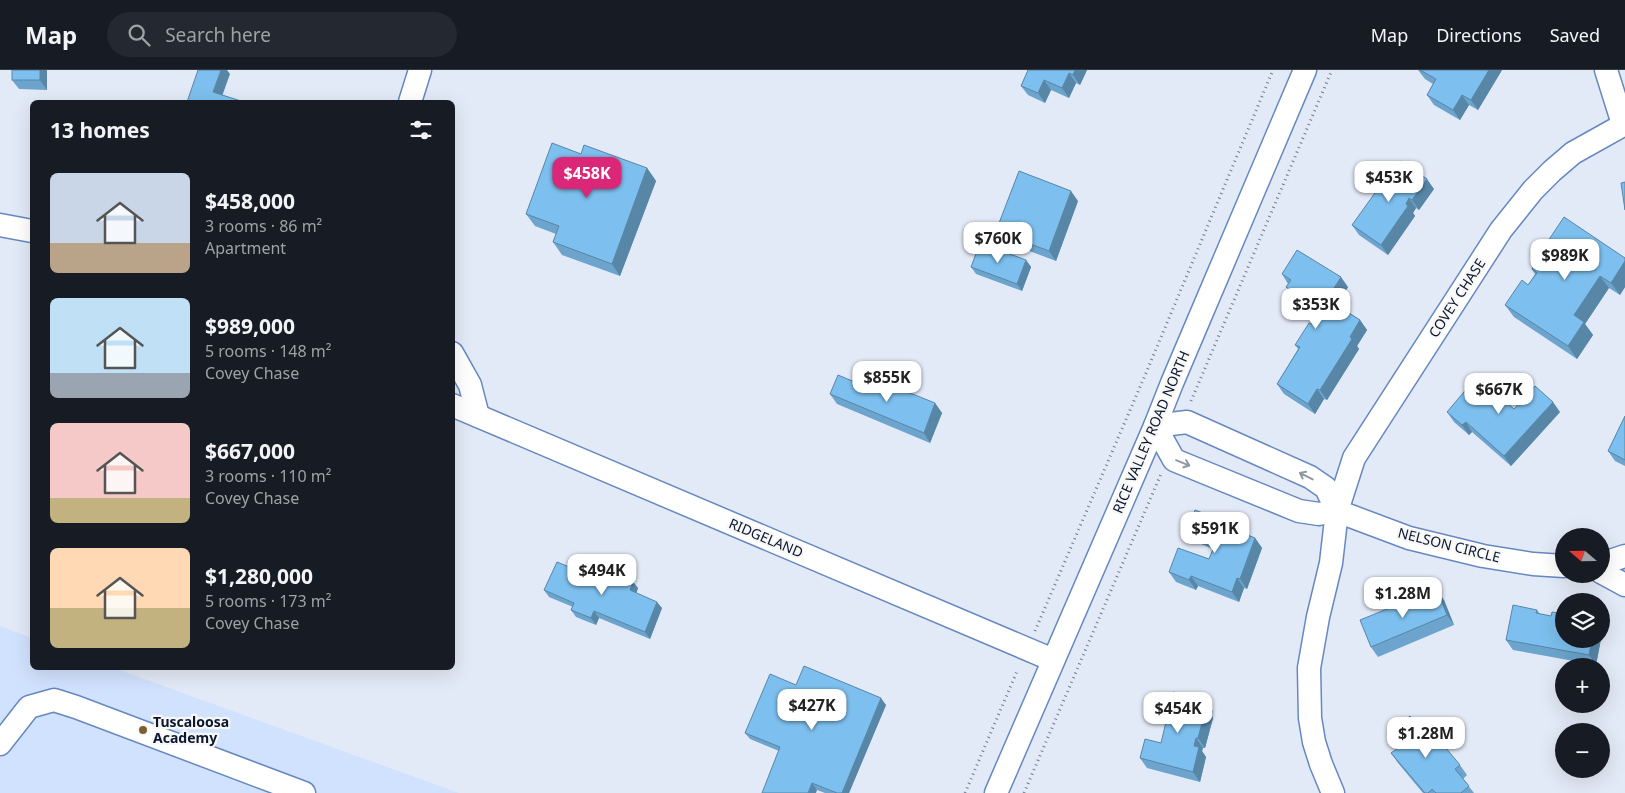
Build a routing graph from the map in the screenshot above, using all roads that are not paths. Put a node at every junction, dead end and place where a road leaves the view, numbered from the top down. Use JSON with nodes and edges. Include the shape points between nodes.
{"nodes":[{"id":1,"x":420,"y":70,"type":"edge"},
{"id":2,"x":1306,"y":70,"type":"edge"},
{"id":3,"x":1606,"y":70,"type":"edge"},
{"id":4,"x":411,"y":100,"type":"edge"},
{"id":5,"x":1624,"y":124,"type":"edge"},
{"id":6,"x":0,"y":225,"type":"edge"},
{"id":7,"x":30,"y":231,"type":"edge"},
{"id":8,"x":455,"y":358,"type":"edge"},
{"id":9,"x":455,"y":406,"type":"edge"},
{"id":10,"x":478,"y":416,"type":"junction"},
{"id":11,"x":1155,"y":426,"type":"junction"},
{"id":12,"x":1337,"y":511,"type":"junction"},
{"id":13,"x":1625,"y":556,"type":"edge"},
{"id":14,"x":1610,"y":561,"type":"edge"},
{"id":15,"x":1555,"y":565,"type":"edge"},
{"id":16,"x":1610,"y":577,"type":"edge"},
{"id":17,"x":1625,"y":585,"type":"edge"},
{"id":18,"x":1053,"y":660,"type":"junction"},
{"id":19,"x":0,"y":744,"type":"edge"},
{"id":20,"x":304,"y":793,"type":"edge"},
{"id":21,"x":996,"y":793,"type":"edge"},
{"id":22,"x":1333,"y":793,"type":"edge"}],
"edges":[{"from":1,"to":4,"type":"street"},
{"from":2,"to":11,"type":"street","name":"RICE VALLEY ROAD NORTH"},
{"from":3,"to":5,"type":"street"},
{"from":5,"to":12,"type":"street","name":"COVEY CHASE","via":[[1573,154],[1552,171],[1502,230],[1354,458]]},
{"from":6,"to":7,"type":"street"},
{"from":8,"to":10,"type":"street","via":[[470,385]]},
{"from":9,"to":10,"type":"street","name":"RIDGELAND"},
{"from":10,"to":18,"type":"street","name":"RIDGELAND"},
{"from":12,"to":11,"type":"street","one_way":true,"via":[[1326,488],[1310,477],[1187,422]]},
{"from":11,"to":12,"type":"street","one_way":true,"via":[[1174,460],[1298,511],[1319,514]]},
{"from":11,"to":18,"type":"street","name":"RICE VALLEY ROAD NORTH"},
{"from":12,"to":15,"type":"street","name":"NELSON CIRCLE","via":[[1409,538],[1483,556]]},
{"from":12,"to":22,"type":"street","name":"COVEY CHASE","via":[[1331,563],[1318,617],[1308,685],[1314,742]]},
{"from":13,"to":14,"type":"street"},
{"from":16,"to":17,"type":"street"},
{"from":18,"to":21,"type":"street","name":"RICE VALLEY ROAD NORTH"},
{"from":19,"to":20,"type":"street","via":[[29,707],[54,700]]}]}
